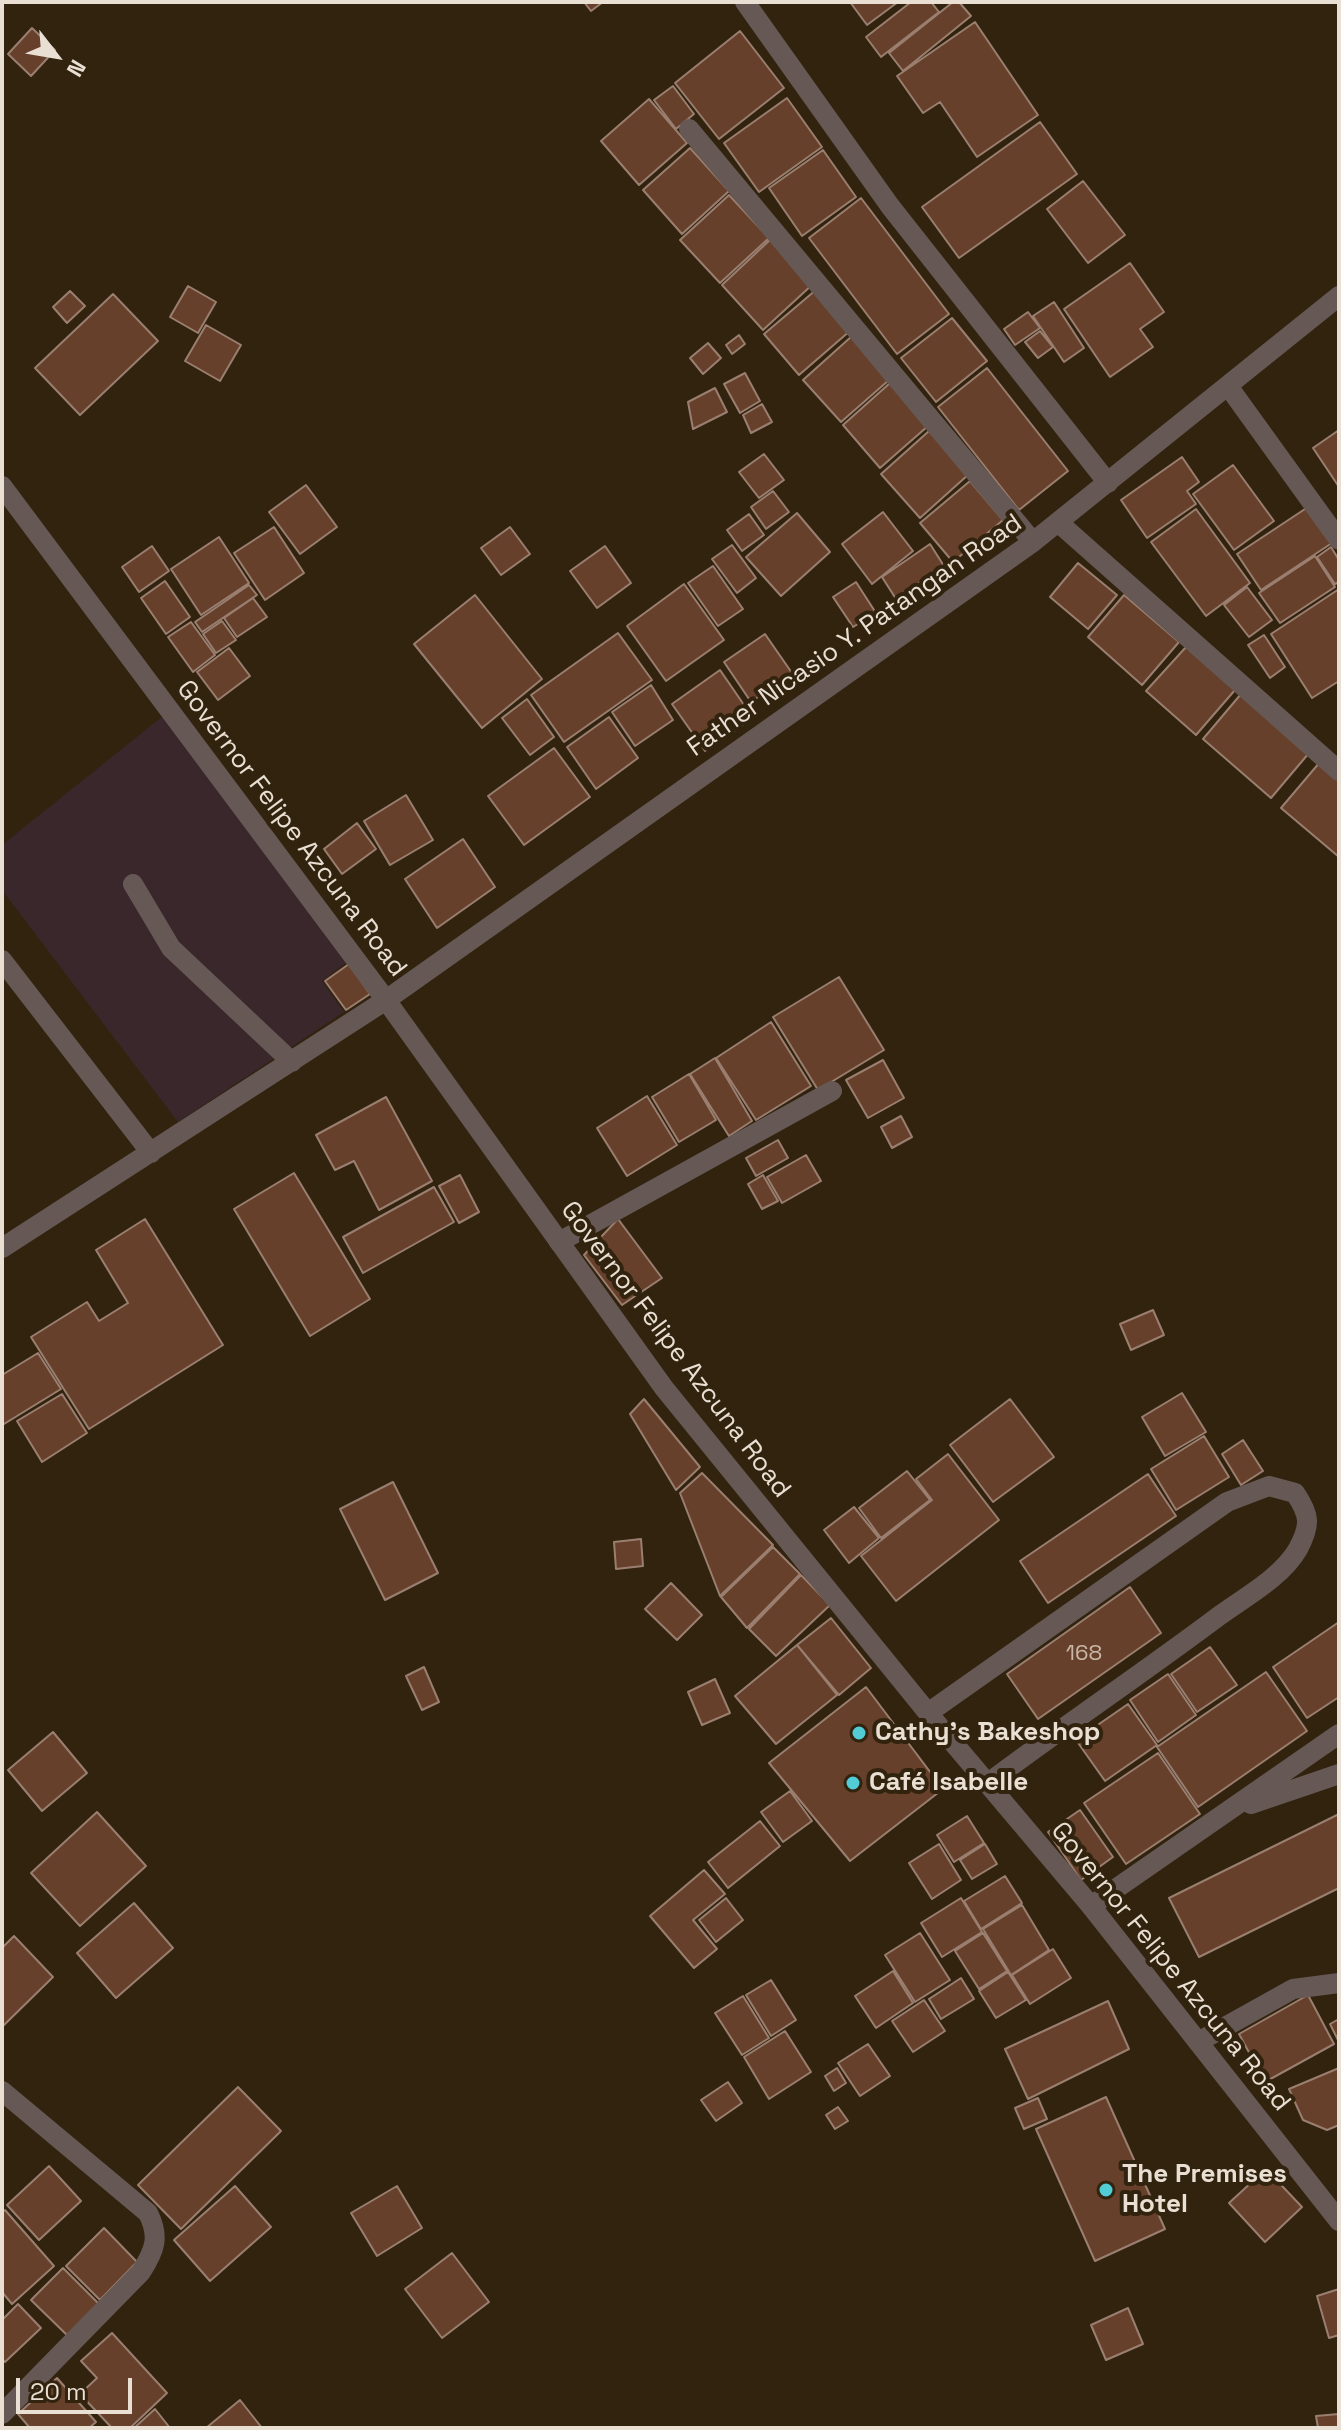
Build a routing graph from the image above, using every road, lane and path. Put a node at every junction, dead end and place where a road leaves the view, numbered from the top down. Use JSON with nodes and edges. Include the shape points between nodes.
{"nodes":[{"id":1,"x":745,"y":2,"type":"edge"},
{"id":2,"x":689,"y":129,"type":"dead end"},
{"id":3,"x":1339,"y":296,"type":"edge"},
{"id":4,"x":1228,"y":386,"type":"junction"},
{"id":5,"x":1108,"y":483,"type":"junction"},
{"id":6,"x":2,"y":486,"type":"edge"},
{"id":7,"x":1059,"y":523,"type":"junction"},
{"id":8,"x":1339,"y":540,"type":"edge"},
{"id":9,"x":1033,"y":542,"type":"junction"},
{"id":10,"x":1339,"y":771,"type":"edge"},
{"id":11,"x":133,"y":884,"type":"dead end"},
{"id":12,"x":2,"y":960,"type":"edge"},
{"id":13,"x":386,"y":1000,"type":"junction"},
{"id":14,"x":292,"y":1062,"type":"junction"},
{"id":15,"x":832,"y":1091,"type":"dead end"},
{"id":16,"x":151,"y":1153,"type":"junction"},
{"id":17,"x":559,"y":1242,"type":"junction"},
{"id":18,"x":2,"y":1248,"type":"edge"},
{"id":19,"x":928,"y":1713,"type":"junction"},
{"id":20,"x":1339,"y":1734,"type":"edge"},
{"id":21,"x":1339,"y":1774,"type":"edge"},
{"id":22,"x":987,"y":1784,"type":"junction"},
{"id":23,"x":1228,"y":1812,"type":"junction"},
{"id":24,"x":1091,"y":1906,"type":"junction"},
{"id":25,"x":1339,"y":1983,"type":"edge"},
{"id":26,"x":1198,"y":2042,"type":"junction"},
{"id":27,"x":2,"y":2091,"type":"edge"},
{"id":28,"x":1339,"y":2221,"type":"edge"},
{"id":29,"x":2,"y":2414,"type":"edge"}],
"edges":[{"from":1,"to":5,"type":"street","via":[[890,206]]},
{"from":2,"to":9,"type":"street"},
{"from":3,"to":4,"type":"street","name":"Father Nicasio Y. Patangan Road"},
{"from":4,"to":5,"type":"street","name":"Father Nicasio Y. Patangan Road"},
{"from":4,"to":8,"type":"street"},
{"from":5,"to":7,"type":"street","name":"Father Nicasio Y. Patangan Road"},
{"from":6,"to":13,"type":"street","name":"Governor Felipe Azcuna Road"},
{"from":7,"to":9,"type":"street","name":"Father Nicasio Y. Patangan Road"},
{"from":7,"to":10,"type":"street"},
{"from":9,"to":13,"type":"street","name":"Father Nicasio Y. Patangan Road"},
{"from":11,"to":14,"type":"street","via":[[171,948]]},
{"from":12,"to":16,"type":"street"},
{"from":13,"to":14,"type":"street","name":"Father Nicasio Y. Patangan Road"},
{"from":13,"to":17,"type":"street","name":"Governor Felipe Azcuna Road"},
{"from":14,"to":16,"type":"street","name":"Father Nicasio Y. Patangan Road"},
{"from":15,"to":17,"type":"street"},
{"from":16,"to":18,"type":"street","name":"Father Nicasio Y. Patangan Road"},
{"from":17,"to":19,"type":"street","name":"Governor Felipe Azcuna Road","via":[[664,1388]]},
{"from":19,"to":22,"type":"street","name":"Governor Felipe Azcuna Road"},
{"from":19,"to":22,"type":"street","via":[[1227,1502],[1269,1486],[1295,1493],[1308,1525],[1297,1551],[1281,1569]]},
{"from":20,"to":23,"type":"street"},
{"from":21,"to":23,"type":"street"},
{"from":22,"to":24,"type":"street","name":"Governor Felipe Azcuna Road"},
{"from":23,"to":24,"type":"street"},
{"from":24,"to":26,"type":"street","name":"Governor Felipe Azcuna Road"},
{"from":25,"to":26,"type":"street","via":[[1293,1989]]},
{"from":26,"to":28,"type":"street","name":"Governor Felipe Azcuna Road"},
{"from":27,"to":29,"type":"street","via":[[148,2213],[156,2229],[155,2251],[141,2272]]}]}
